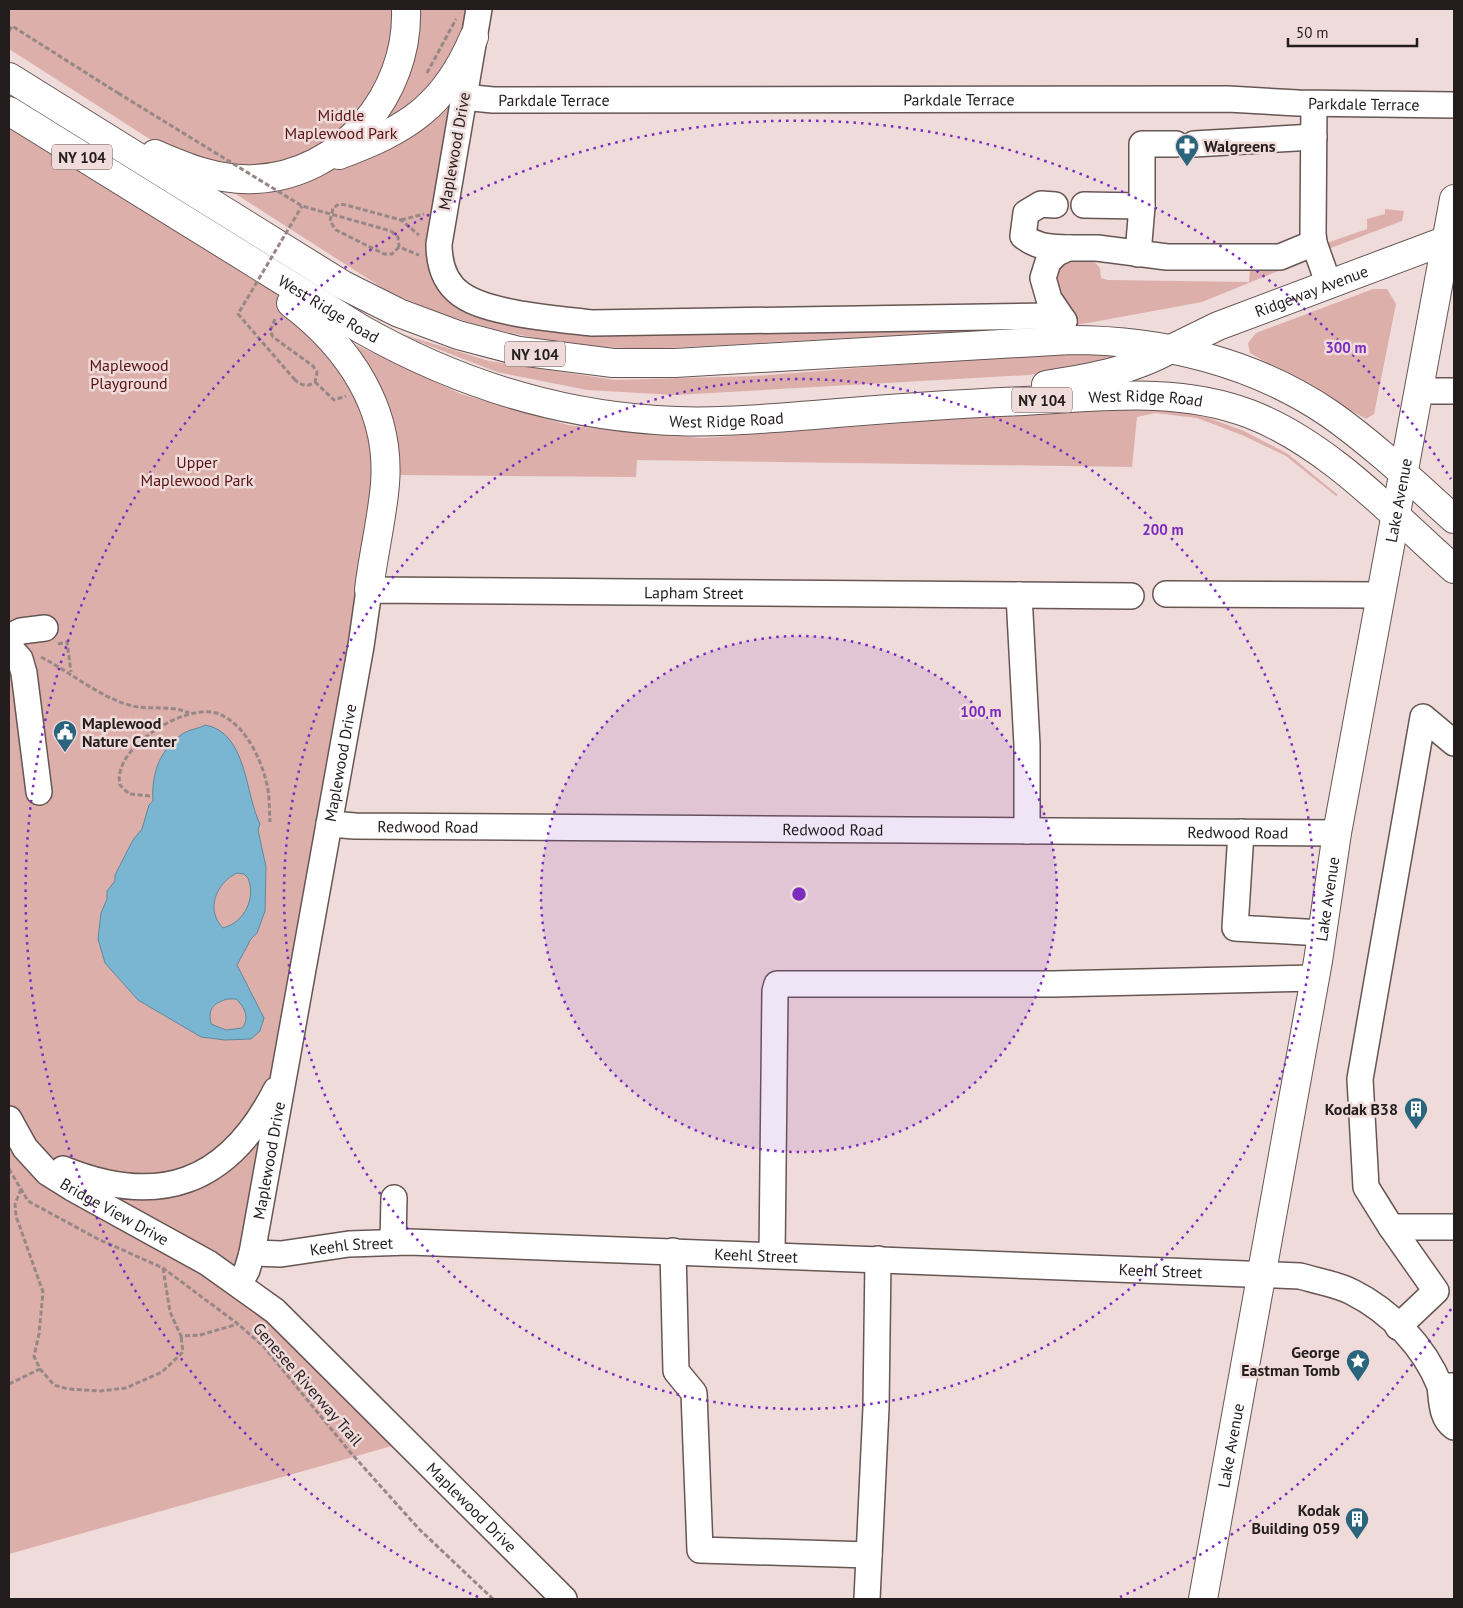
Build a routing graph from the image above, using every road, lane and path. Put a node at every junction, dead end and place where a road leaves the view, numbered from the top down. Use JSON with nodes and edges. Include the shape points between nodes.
{"nodes":[{"id":1,"x":406,"y":9,"type":"edge"},
{"id":2,"x":479,"y":9,"type":"edge"},
{"id":3,"x":9,"y":31,"type":"edge"},
{"id":4,"x":474,"y":37,"type":"junction"},
{"id":5,"x":9,"y":77,"type":"edge"},
{"id":6,"x":34,"y":92,"type":"junction"},
{"id":7,"x":463,"y":97,"type":"junction"},
{"id":8,"x":1314,"y":104,"type":"junction"},
{"id":9,"x":1454,"y":105,"type":"edge"},
{"id":10,"x":13,"y":114,"type":"edge"},
{"id":11,"x":1314,"y":138,"type":"junction"},
{"id":12,"x":299,"y":171,"type":"junction"},
{"id":13,"x":147,"y":197,"type":"junction"},
{"id":14,"x":1454,"y":199,"type":"edge"},
{"id":15,"x":1055,"y":205,"type":"dead end"},
{"id":16,"x":1084,"y":205,"type":"dead end"},
{"id":17,"x":302,"y":206,"type":"junction"},
{"id":18,"x":1142,"y":206,"type":"junction"},
{"id":19,"x":428,"y":212,"type":"dead end"},
{"id":20,"x":401,"y":220,"type":"junction"},
{"id":21,"x":424,"y":239,"type":"dead end"},
{"id":22,"x":1450,"y":239,"type":"edge"},
{"id":23,"x":1314,"y":243,"type":"junction"},
{"id":24,"x":399,"y":247,"type":"junction"},
{"id":25,"x":1068,"y":248,"type":"junction"},
{"id":26,"x":1138,"y":254,"type":"junction"},
{"id":27,"x":418,"y":255,"type":"dead end"},
{"id":28,"x":1329,"y":285,"type":"junction"},
{"id":29,"x":275,"y":319,"type":"dead end"},
{"id":30,"x":1064,"y":321,"type":"junction"},
{"id":31,"x":1103,"y":341,"type":"junction"},
{"id":32,"x":1171,"y":349,"type":"junction"},
{"id":33,"x":315,"y":382,"type":"junction"},
{"id":34,"x":1419,"y":391,"type":"junction"},
{"id":35,"x":1454,"y":391,"type":"edge"},
{"id":36,"x":346,"y":396,"type":"dead end"},
{"id":37,"x":904,"y":408,"type":"junction"},
{"id":38,"x":1403,"y":474,"type":"junction"},
{"id":39,"x":1396,"y":517,"type":"junction"},
{"id":40,"x":1454,"y":519,"type":"edge"},
{"id":41,"x":1454,"y":570,"type":"edge"},
{"id":42,"x":369,"y":590,"type":"junction"},
{"id":43,"x":1166,"y":594,"type":"dead end"},
{"id":44,"x":1019,"y":595,"type":"junction"},
{"id":45,"x":1381,"y":595,"type":"junction"},
{"id":46,"x":1131,"y":596,"type":"dead end"},
{"id":47,"x":47,"y":636,"type":"joint"},
{"id":48,"x":11,"y":646,"type":"edge"},
{"id":49,"x":71,"y":673,"type":"junction"},
{"id":50,"x":190,"y":714,"type":"junction"},
{"id":51,"x":1454,"y":743,"type":"edge"},
{"id":52,"x":39,"y":792,"type":"dead end"},
{"id":53,"x":150,"y":796,"type":"dead end"},
{"id":54,"x":270,"y":822,"type":"dead end"},
{"id":55,"x":329,"y":824,"type":"junction"},
{"id":56,"x":1027,"y":831,"type":"junction"},
{"id":57,"x":1240,"y":832,"type":"junction"},
{"id":58,"x":1337,"y":833,"type":"junction"},
{"id":59,"x":1322,"y":933,"type":"junction"},
{"id":60,"x":1314,"y":978,"type":"junction"},
{"id":61,"x":286,"y":1068,"type":"junction"},
{"id":62,"x":9,"y":1118,"type":"edge"},
{"id":63,"x":25,"y":1148,"type":"junction"},
{"id":64,"x":9,"y":1169,"type":"edge"},
{"id":65,"x":21,"y":1188,"type":"junction"},
{"id":66,"x":394,"y":1198,"type":"dead end"},
{"id":67,"x":1391,"y":1227,"type":"junction"},
{"id":68,"x":1454,"y":1227,"type":"edge"},
{"id":69,"x":392,"y":1242,"type":"junction"},
{"id":70,"x":673,"y":1251,"type":"junction"},
{"id":71,"x":252,"y":1253,"type":"junction"},
{"id":72,"x":772,"y":1255,"type":"junction"},
{"id":73,"x":878,"y":1259,"type":"junction"},
{"id":74,"x":162,"y":1268,"type":"junction"},
{"id":75,"x":1262,"y":1274,"type":"junction"},
{"id":76,"x":239,"y":1284,"type":"junction"},
{"id":77,"x":238,"y":1324,"type":"junction"},
{"id":78,"x":1398,"y":1326,"type":"junction"},
{"id":79,"x":180,"y":1336,"type":"junction"},
{"id":80,"x":40,"y":1370,"type":"junction"},
{"id":81,"x":9,"y":1384,"type":"edge"},
{"id":82,"x":1447,"y":1386,"type":"edge"},
{"id":83,"x":1454,"y":1427,"type":"edge"},
{"id":84,"x":869,"y":1555,"type":"junction"},
{"id":85,"x":493,"y":1599,"type":"edge"},
{"id":86,"x":564,"y":1599,"type":"edge"},
{"id":87,"x":867,"y":1599,"type":"edge"},
{"id":88,"x":1203,"y":1599,"type":"edge"}],
"edges":[{"from":1,"to":12,"type":"main road","via":[[401,58],[380,105],[366,124],[346,142]]},
{"from":2,"to":4,"type":"street","name":"Maplewood Drive"},
{"from":3,"to":17,"type":"path","bridge":true,"via":[[12,26]]},
{"from":4,"to":7,"type":"street","name":"Maplewood Drive"},
{"from":4,"to":12,"type":"main road","via":[[448,82],[407,124],[382,139]]},
{"from":5,"to":6,"type":"main road","number":"NY 104"},
{"from":6,"to":12,"type":"main road","via":[[134,144],[198,171],[254,180]]},
{"from":6,"to":31,"type":"main road","name":"West Ridge Road","number":"NY 104","via":[[259,234],[371,300],[429,325],[503,347],[580,360],[643,364],[1049,341]]},
{"from":7,"to":8,"type":"street","name":"Parkdale Terrace","via":[[493,100],[1228,99]]},
{"from":7,"to":30,"type":"street","name":"Maplewood Drive","via":[[439,244],[442,269],[456,290],[489,308],[592,323],[1048,316]]},
{"from":8,"to":9,"type":"street","name":"Parkdale Terrace"},
{"from":8,"to":11,"type":"street"},
{"from":10,"to":13,"type":"main road","name":"West Ridge Road","number":"NY 104"},
{"from":11,"to":18,"type":"street","via":[[1142,144]]},
{"from":11,"to":23,"type":"street"},
{"from":13,"to":37,"type":"main road","name":"West Ridge Road","number":"NY 104","via":[[388,344],[451,374],[534,401],[625,418],[687,422]]},
{"from":13,"to":42,"type":"main road","via":[[319,326],[341,349],[361,378],[380,425],[386,470]]},
{"from":14,"to":22,"type":"main road","name":"Lake Avenue"},
{"from":15,"to":25,"type":"street","via":[[1041,204],[1026,213],[1024,236],[1044,247]]},
{"from":16,"to":18,"type":"street"},
{"from":17,"to":24,"type":"path","bridge":true,"via":[[391,231],[398,237]]},
{"from":17,"to":33,"type":"path","bridge":true,"via":[[238,314],[295,380],[306,386]]},
{"from":18,"to":26,"type":"street"},
{"from":19,"to":20,"type":"path"},
{"from":20,"to":21,"type":"path"},
{"from":20,"to":24,"type":"path","via":[[339,204],[333,208],[330,221],[336,230],[384,254],[392,254]]},
{"from":22,"to":28,"type":"main road","name":"Ridgeway Avenue"},
{"from":22,"to":34,"type":"main road","name":"Lake Avenue"},
{"from":23,"to":26,"type":"street","via":[[1280,257]]},
{"from":23,"to":28,"type":"street"},
{"from":24,"to":27,"type":"path"},
{"from":25,"to":26,"type":"street"},
{"from":25,"to":30,"type":"street","via":[[1048,262],[1043,278],[1049,298]]},
{"from":28,"to":32,"type":"main road","name":"Ridgeway Avenue","via":[[1218,326]]},
{"from":29,"to":33,"type":"path","via":[[270,328],[271,334],[313,366],[317,372]]},
{"from":30,"to":31,"type":"main road","via":[[1081,333]]},
{"from":31,"to":32,"type":"main road","name":"West Ridge Road","number":"NY 104"},
{"from":32,"to":37,"type":"main road","name":"Ridgeway Avenue","via":[[1123,371]]},
{"from":32,"to":38,"type":"main road","name":"West Ridge Road","number":"NY 104","via":[[1239,368],[1305,398],[1352,430]]},
{"from":33,"to":36,"type":"path","via":[[334,400]]},
{"from":34,"to":35,"type":"street"},
{"from":34,"to":38,"type":"main road","name":"Lake Avenue"},
{"from":37,"to":39,"type":"main road","name":"West Ridge Road","number":"NY 104","via":[[1144,395],[1208,401],[1256,416],[1300,438]]},
{"from":38,"to":39,"type":"main road","name":"Lake Avenue"},
{"from":38,"to":40,"type":"main road","name":"West Ridge Road","number":"NY 104"},
{"from":39,"to":41,"type":"main road","name":"West Ridge Road","number":"NY 104"},
{"from":39,"to":45,"type":"main road","name":"Lake Avenue"},
{"from":42,"to":44,"type":"street","name":"Lapham Street"},
{"from":42,"to":55,"type":"street","name":"Maplewood Drive"},
{"from":43,"to":45,"type":"street"},
{"from":44,"to":46,"type":"street","name":"Lapham Street"},
{"from":44,"to":56,"type":"street","via":[[1027,745]]},
{"from":45,"to":58,"type":"main road","name":"Lake Avenue"},
{"from":47,"to":48,"type":"street","via":[[21,631]]},
{"from":47,"to":49,"type":"path","via":[[67,642]]},
{"from":48,"to":49,"type":"path","via":[[24,648]]},
{"from":48,"to":52,"type":"street","via":[[24,673]]},
{"from":49,"to":50,"type":"path","via":[[130,706],[175,709]]},
{"from":50,"to":53,"type":"path","via":[[161,726],[122,764],[118,779],[124,790],[137,796]]},
{"from":50,"to":54,"type":"path","via":[[218,713],[238,727],[267,782]]},
{"from":51,"to":67,"type":"street","via":[[1423,717],[1360,1079],[1366,1187]]},
{"from":55,"to":56,"type":"street","name":"Redwood Road","via":[[375,827]]},
{"from":55,"to":61,"type":"street","name":"Maplewood Drive"},
{"from":56,"to":57,"type":"street","name":"Redwood Road"},
{"from":57,"to":58,"type":"street","name":"Redwood Road"},
{"from":57,"to":59,"type":"street","via":[[1235,928]]},
{"from":58,"to":59,"type":"main road","name":"Lake Avenue"},
{"from":59,"to":60,"type":"main road","name":"Lake Avenue"},
{"from":60,"to":72,"type":"street","via":[[1053,984],[777,984]]},
{"from":60,"to":75,"type":"main road","name":"Lake Avenue"},
{"from":61,"to":63,"type":"street","via":[[267,1107],[244,1140],[217,1164],[184,1182],[150,1189],[110,1185],[57,1167]]},
{"from":61,"to":71,"type":"street","name":"Maplewood Drive"},
{"from":62,"to":63,"type":"street","name":"Bridge View Drive"},
{"from":63,"to":76,"type":"street","name":"Bridge View Drive","via":[[59,1181],[172,1242]]},
{"from":64,"to":65,"type":"path","name":"Genesee Riverway Trail"},
{"from":65,"to":74,"type":"path","name":"Genesee Riverway Trail","via":[[28,1201],[98,1239]]},
{"from":65,"to":80,"type":"path","via":[[15,1204],[16,1216],[43,1292],[34,1356]]},
{"from":66,"to":69,"type":"street"},
{"from":67,"to":68,"type":"street"},
{"from":67,"to":78,"type":"street","via":[[1436,1291]]},
{"from":69,"to":70,"type":"street","name":"Keehl Street"},
{"from":69,"to":71,"type":"street","name":"Keehl Street","via":[[333,1245],[281,1254]]},
{"from":70,"to":72,"type":"street","name":"Keehl Street"},
{"from":70,"to":84,"type":"street","via":[[676,1372],[694,1393],[700,1550]]},
{"from":71,"to":76,"type":"street","name":"Maplewood Drive"},
{"from":72,"to":73,"type":"street","name":"Keehl Street"},
{"from":73,"to":75,"type":"street","name":"Keehl Street"},
{"from":73,"to":84,"type":"street","via":[[876,1408]]},
{"from":74,"to":77,"type":"path","name":"Genesee Riverway Trail"},
{"from":74,"to":79,"type":"path","via":[[170,1312]]},
{"from":75,"to":78,"type":"street","name":"Keehl Street","via":[[1300,1276],[1351,1291],[1391,1316]]},
{"from":75,"to":88,"type":"main road","name":"Lake Avenue"},
{"from":76,"to":86,"type":"street","name":"Maplewood Drive","via":[[295,1330]]},
{"from":77,"to":79,"type":"path","via":[[200,1335]]},
{"from":77,"to":85,"type":"path","name":"Genesee Riverway Trail","via":[[264,1348],[350,1452],[419,1528]]},
{"from":78,"to":82,"type":"street","name":"Keehl Street"},
{"from":79,"to":80,"type":"path","via":[[183,1352],[177,1360],[162,1372],[126,1388],[100,1391],[68,1389],[54,1385]]},
{"from":80,"to":81,"type":"path"},
{"from":82,"to":83,"type":"street","via":[[1443,1412]]},
{"from":84,"to":87,"type":"street"}]}
